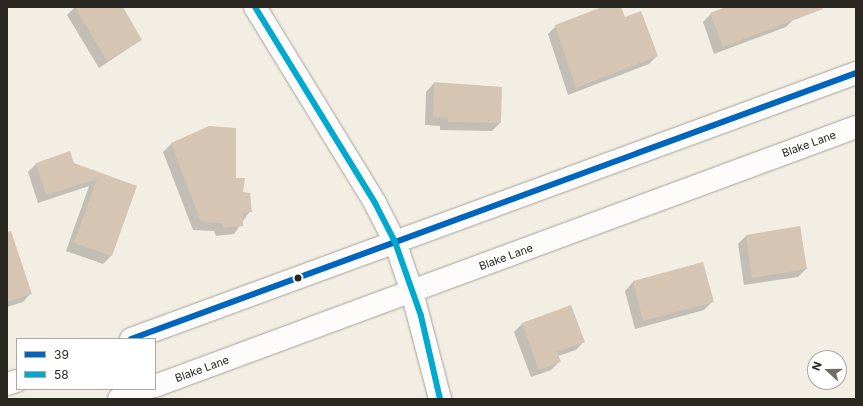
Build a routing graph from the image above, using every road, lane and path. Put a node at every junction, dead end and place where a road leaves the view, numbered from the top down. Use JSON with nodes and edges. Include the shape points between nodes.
{"nodes":[{"id":1,"x":255,"y":7,"type":"edge"},
{"id":2,"x":856,"y":73,"type":"edge"},
{"id":3,"x":856,"y":127,"type":"edge"},
{"id":4,"x":395,"y":242,"type":"junction"},
{"id":5,"x":412,"y":292,"type":"junction"},
{"id":6,"x":134,"y":338,"type":"edge"},
{"id":7,"x":156,"y":386,"type":"edge"},
{"id":8,"x":144,"y":390,"type":"edge"},
{"id":9,"x":119,"y":399,"type":"edge"},
{"id":10,"x":440,"y":399,"type":"edge"}],
"edges":[{"from":1,"to":4,"type":"main road","via":[[375,203]]},
{"from":2,"to":4,"type":"main road"},
{"from":3,"to":5,"type":"main road","name":"Blake Lane"},
{"from":4,"to":5,"type":"main road"},
{"from":4,"to":6,"type":"main road"},
{"from":5,"to":7,"type":"main road","name":"Blake Lane"},
{"from":5,"to":10,"type":"main road"},
{"from":8,"to":9,"type":"main road"}]}
